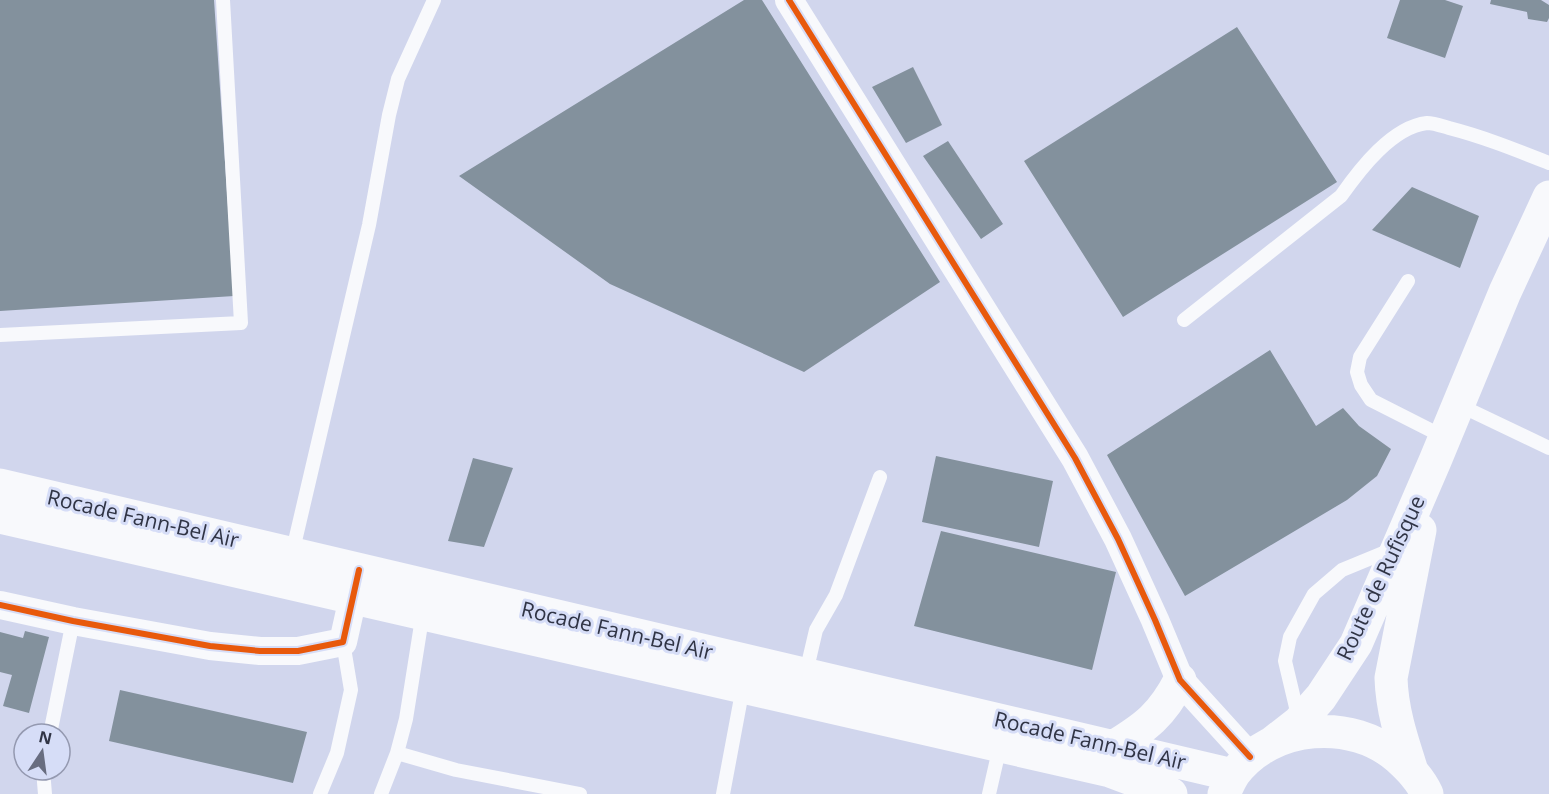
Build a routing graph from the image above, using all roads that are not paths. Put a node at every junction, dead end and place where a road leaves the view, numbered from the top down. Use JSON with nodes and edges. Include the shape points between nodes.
{"nodes":[{"id":1,"x":223,"y":0,"type":"edge"},
{"id":2,"x":434,"y":0,"type":"edge"},
{"id":3,"x":789,"y":0,"type":"edge"},
{"id":4,"x":1549,"y":163,"type":"edge"},
{"id":5,"x":1549,"y":196,"type":"edge"},
{"id":6,"x":1408,"y":281,"type":"dead end"},
{"id":7,"x":1184,"y":320,"type":"dead end"},
{"id":8,"x":0,"y":335,"type":"edge"},
{"id":9,"x":1457,"y":404,"type":"junction"},
{"id":10,"x":1549,"y":448,"type":"edge"},
{"id":11,"x":1439,"y":449,"type":"junction"},
{"id":12,"x":880,"y":477,"type":"dead end"},
{"id":13,"x":0,"y":485,"type":"edge"},
{"id":14,"x":0,"y":517,"type":"edge"},
{"id":15,"x":1396,"y":548,"type":"junction"},
{"id":16,"x":288,"y":568,"type":"junction"},
{"id":17,"x":357,"y":584,"type":"junction"},
{"id":18,"x":424,"y":600,"type":"junction"},
{"id":19,"x":0,"y":605,"type":"edge"},
{"id":20,"x":73,"y":621,"type":"junction"},
{"id":21,"x":343,"y":642,"type":"junction"},
{"id":22,"x":747,"y":674,"type":"junction"},
{"id":23,"x":1180,"y":680,"type":"junction"},
{"id":24,"x":803,"y":687,"type":"junction"},
{"id":25,"x":52,"y":722,"type":"edge"},
{"id":26,"x":1299,"y":722,"type":"junction"},
{"id":27,"x":1000,"y":746,"type":"junction"},
{"id":28,"x":1113,"y":747,"type":"junction"},
{"id":29,"x":397,"y":753,"type":"junction"},
{"id":30,"x":1245,"y":767,"type":"edge"},
{"id":31,"x":1426,"y":786,"type":"edge"},
{"id":32,"x":320,"y":794,"type":"edge"},
{"id":33,"x":381,"y":794,"type":"edge"},
{"id":34,"x":580,"y":794,"type":"edge"},
{"id":35,"x":723,"y":794,"type":"edge"},
{"id":36,"x":989,"y":794,"type":"edge"},
{"id":37,"x":1171,"y":794,"type":"edge"}],
"edges":[{"from":1,"to":8,"type":"lane","via":[[241,323]]},
{"from":2,"to":16,"type":"lane","via":[[398,79],[388,115],[369,225]]},
{"from":3,"to":23,"type":"street","via":[[1075,458],[1118,539]]},
{"from":4,"to":7,"type":"lane","via":[[1466,132],[1429,123],[1411,127],[1359,171],[1341,196]]},
{"from":5,"to":9,"type":"main road","name":"Route de Rufisque"},
{"from":6,"to":11,"type":"lane","via":[[1360,357],[1357,372],[1371,400]]},
{"from":9,"to":10,"type":"lane"},
{"from":9,"to":11,"type":"main road","name":"Route de Rufisque"},
{"from":11,"to":15,"type":"main road","name":"Route de Rufisque"},
{"from":11,"to":31,"type":"main road","name":"Route de Rufisque","via":[[1391,678],[1397,724]]},
{"from":12,"to":24,"type":"lane","via":[[836,594],[816,630]]},
{"from":13,"to":16,"type":"main road","name":"Rocade Fann-Bel Air"},
{"from":14,"to":16,"type":"main road","name":"Rocade Fann-Bel Air"},
{"from":15,"to":26,"type":"main road","name":"Route de Rufisque","via":[[1356,644],[1321,697]]},
{"from":15,"to":26,"type":"lane","via":[[1342,570],[1314,594],[1290,637],[1285,661]]},
{"from":16,"to":17,"type":"main road","name":"Rocade Fann-Bel Air"},
{"from":17,"to":18,"type":"main road","name":"Rocade Fann-Bel Air"},
{"from":17,"to":21,"type":"street"},
{"from":18,"to":22,"type":"main road","name":"Rocade Fann-Bel Air"},
{"from":18,"to":29,"type":"lane"},
{"from":19,"to":20,"type":"street"},
{"from":20,"to":21,"type":"street","via":[[260,651],[298,651]]},
{"from":20,"to":25,"type":"lane"},
{"from":21,"to":32,"type":"lane","via":[[351,690],[337,753]]},
{"from":22,"to":24,"type":"main road","name":"Rocade Fann-Bel Air"},
{"from":22,"to":35,"type":"lane"},
{"from":23,"to":28,"type":"main road","via":[[1152,721]]},
{"from":23,"to":30,"type":"street"},
{"from":24,"to":27,"type":"main road","name":"Rocade Fann-Bel Air"},
{"from":24,"to":28,"type":"main road","name":"Rocade Fann-Bel Air"},
{"from":26,"to":30,"type":"main road","name":"Route de Rufisque"},
{"from":27,"to":36,"type":"lane"},
{"from":27,"to":37,"type":"main road","name":"Rocade Fann-Bel Air","via":[[1110,771]]},
{"from":28,"to":30,"type":"main road","name":"Rocade Fann-Bel Air"},
{"from":29,"to":33,"type":"lane"},
{"from":29,"to":34,"type":"lane","via":[[456,770]]},
{"from":30,"to":31,"type":"main road","via":[[1301,733],[1332,731],[1362,737],[1390,751]]}]}
